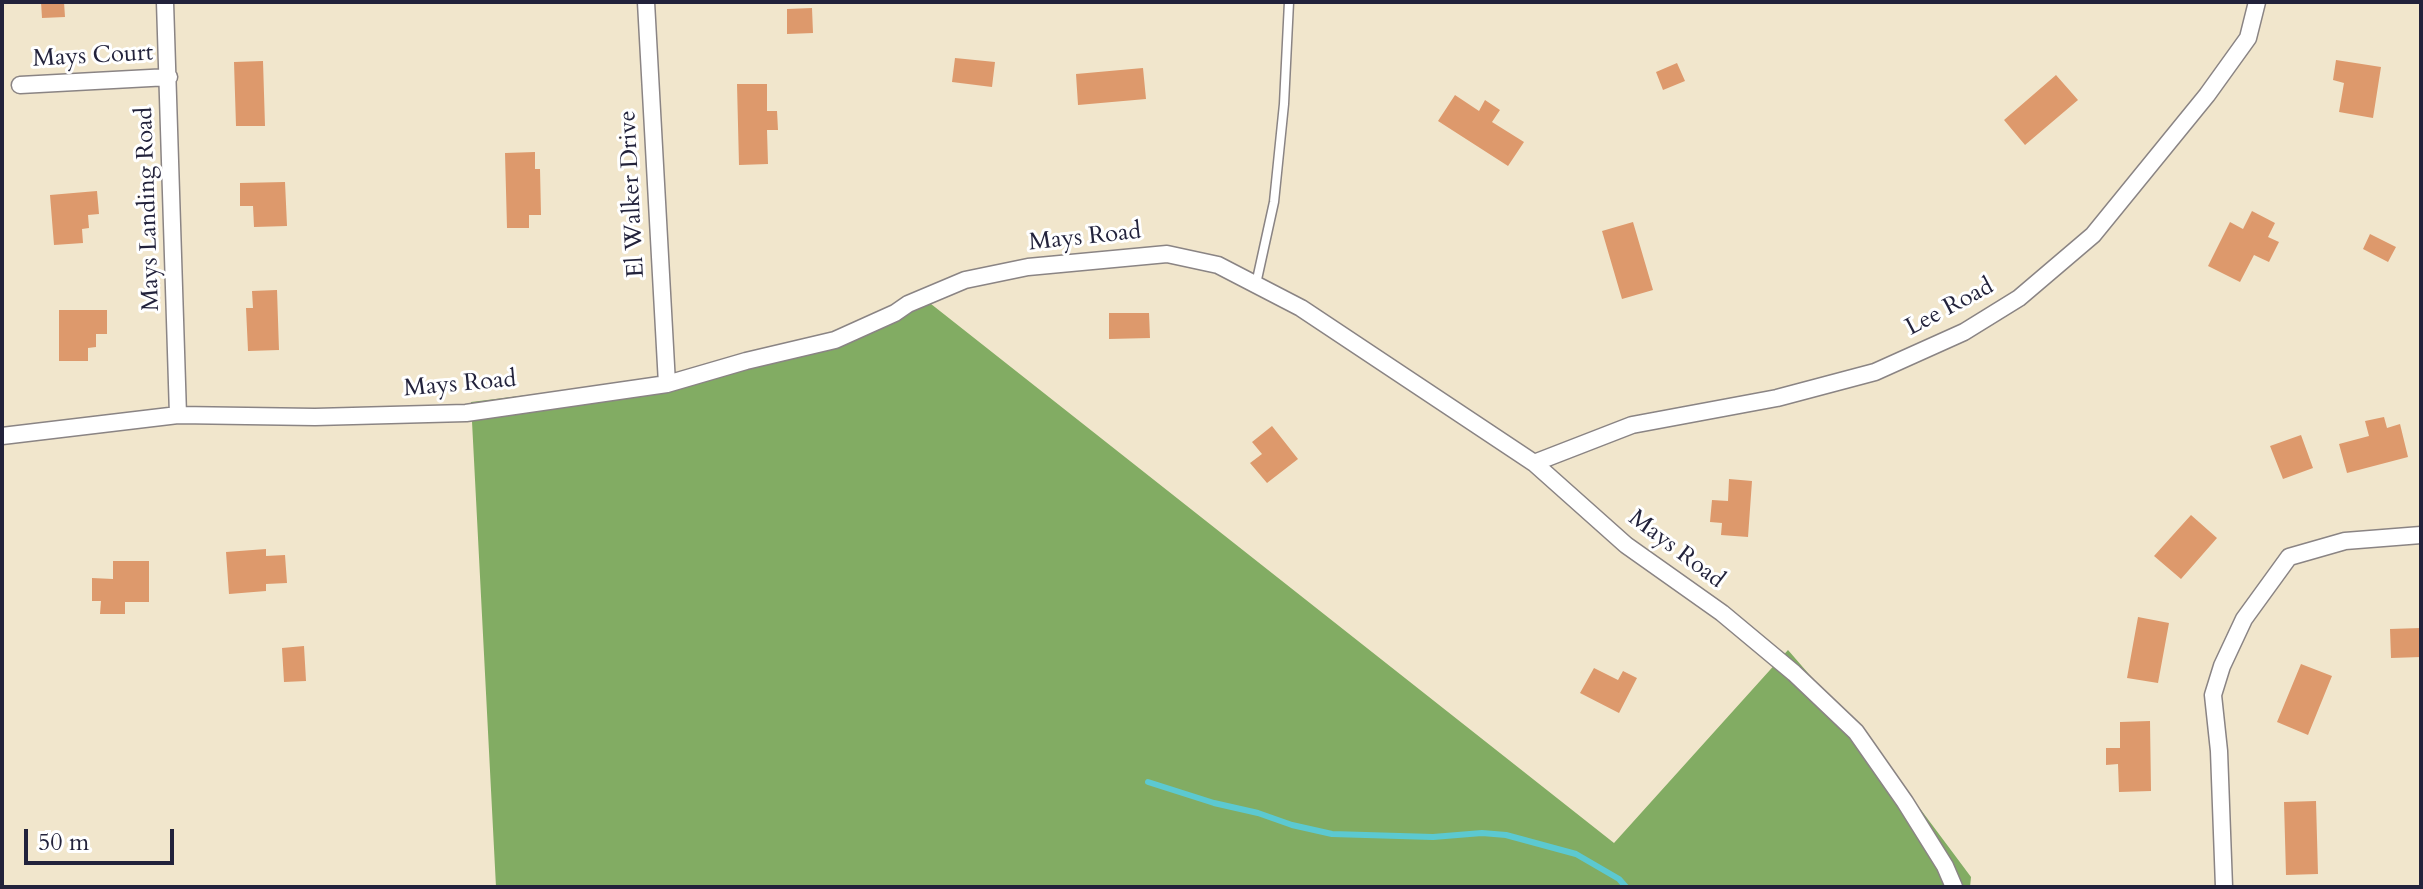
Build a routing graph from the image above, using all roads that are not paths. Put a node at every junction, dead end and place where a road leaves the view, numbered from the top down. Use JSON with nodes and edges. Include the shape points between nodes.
{"nodes":[{"id":1,"x":165,"y":2,"type":"edge"},
{"id":2,"x":646,"y":2,"type":"edge"},
{"id":3,"x":1289,"y":2,"type":"edge"},
{"id":4,"x":2257,"y":2,"type":"edge"},
{"id":5,"x":169,"y":77,"type":"junction"},
{"id":6,"x":20,"y":85,"type":"dead end"},
{"id":7,"x":1256,"y":284,"type":"junction"},
{"id":8,"x":667,"y":384,"type":"junction"},
{"id":9,"x":178,"y":415,"type":"junction"},
{"id":10,"x":2,"y":436,"type":"edge"},
{"id":11,"x":1534,"y":463,"type":"junction"},
{"id":12,"x":2421,"y":535,"type":"edge"},
{"id":13,"x":1954,"y":887,"type":"edge"},
{"id":14,"x":2224,"y":887,"type":"edge"}],
"edges":[{"from":1,"to":5,"type":"street","name":"Mays Landing Road"},
{"from":2,"to":8,"type":"street","name":"El Walker Drive"},
{"from":3,"to":7,"type":"lane","via":[[1274,202]]},
{"from":4,"to":11,"type":"street","name":"Lee Road","via":[[2248,38],[2207,95],[2093,235],[2019,298],[1964,332],[1875,372],[1777,398],[1632,425]]},
{"from":5,"to":6,"type":"street","name":"Mays Court"},
{"from":5,"to":9,"type":"street","name":"Mays Landing Road"},
{"from":7,"to":8,"type":"street","name":"Mays Road","via":[[1218,265],[1167,254],[1028,267],[965,280],[835,340]]},
{"from":7,"to":11,"type":"street","name":"Mays Road","via":[[1301,308]]},
{"from":8,"to":9,"type":"street","name":"Mays Road","via":[[466,413]]},
{"from":9,"to":10,"type":"street","name":"Mays Road"},
{"from":11,"to":13,"type":"street","name":"Mays Road","via":[[1626,545],[1722,613],[1794,673],[1856,732],[1905,802]]},
{"from":12,"to":14,"type":"street","via":[[2345,541],[2289,557],[2244,619],[2213,695]]}]}
